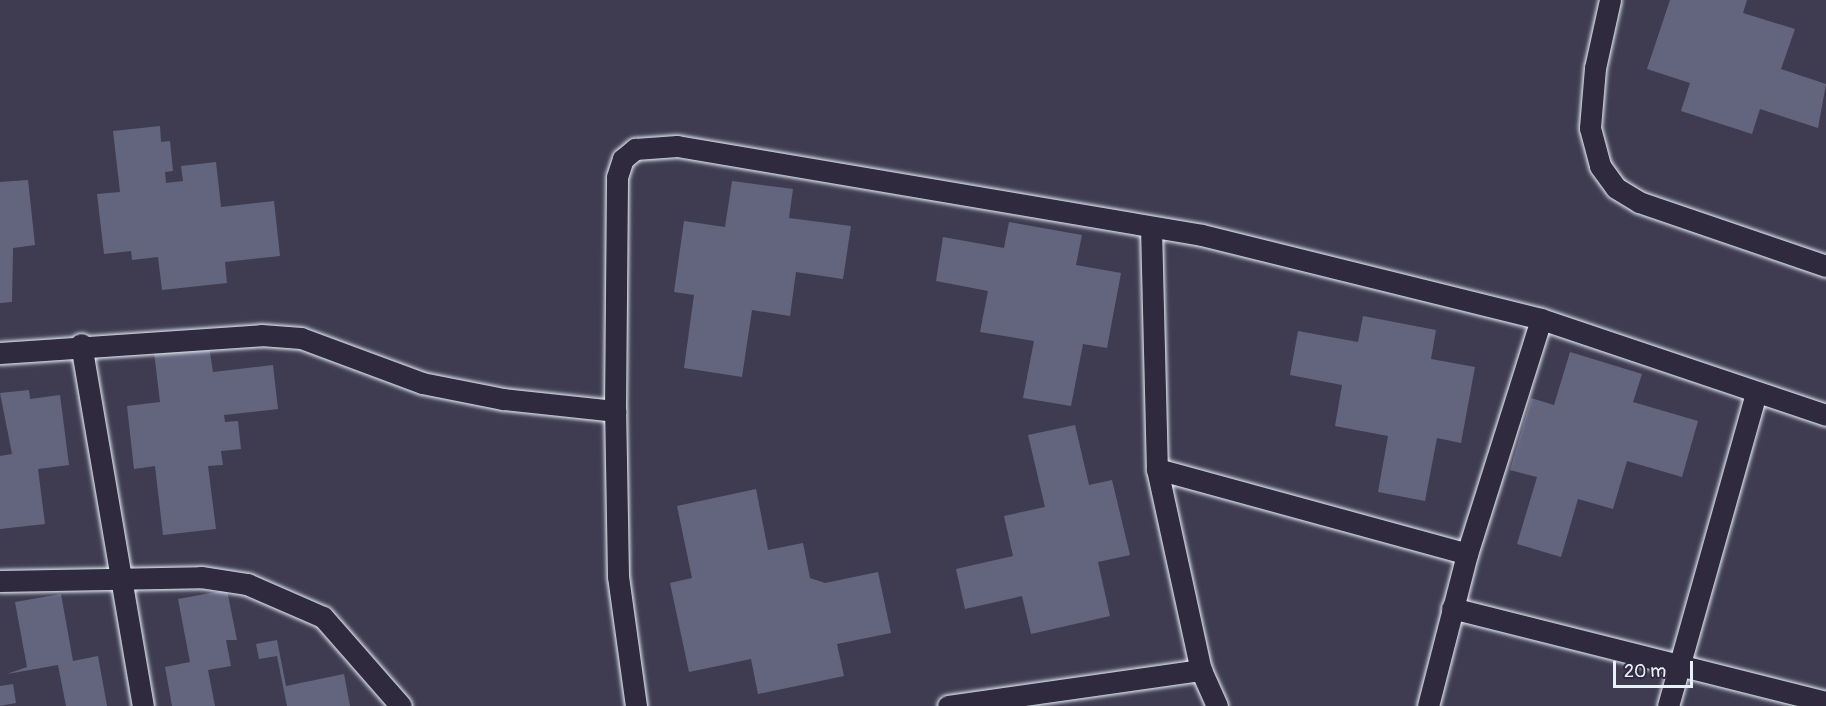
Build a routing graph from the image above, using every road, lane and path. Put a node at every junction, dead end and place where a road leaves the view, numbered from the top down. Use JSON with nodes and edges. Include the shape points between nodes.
{"nodes":[{"id":1,"x":1610,"y":0,"type":"edge"},
{"id":2,"x":1151,"y":227,"type":"junction"},
{"id":3,"x":1826,"y":266,"type":"edge"},
{"id":4,"x":1541,"y":319,"type":"junction"},
{"id":5,"x":81,"y":344,"type":"junction"},
{"id":6,"x":0,"y":353,"type":"edge"},
{"id":7,"x":1756,"y":392,"type":"junction"},
{"id":8,"x":615,"y":411,"type":"junction"},
{"id":9,"x":1826,"y":415,"type":"edge"},
{"id":10,"x":1157,"y":469,"type":"junction"},
{"id":11,"x":1467,"y":554,"type":"junction"},
{"id":12,"x":121,"y":577,"type":"junction"},
{"id":13,"x":0,"y":581,"type":"edge"},
{"id":14,"x":1452,"y":608,"type":"junction"},
{"id":15,"x":1677,"y":668,"type":"junction"},
{"id":16,"x":1201,"y":670,"type":"junction"},
{"id":17,"x":1826,"y":702,"type":"edge"},
{"id":18,"x":143,"y":706,"type":"edge"},
{"id":19,"x":401,"y":706,"type":"edge"},
{"id":20,"x":636,"y":706,"type":"edge"},
{"id":21,"x":948,"y":706,"type":"edge"},
{"id":22,"x":1217,"y":706,"type":"edge"},
{"id":23,"x":1428,"y":706,"type":"edge"},
{"id":24,"x":1668,"y":706,"type":"edge"}],
"edges":[{"from":1,"to":3,"type":"street","via":[[1595,68],[1590,128],[1600,166],[1616,188],[1640,202]]},
{"from":2,"to":4,"type":"street"},
{"from":2,"to":8,"type":"street","via":[[677,146],[635,149],[623,159],[617,177]]},
{"from":2,"to":10,"type":"street"},
{"from":4,"to":7,"type":"street"},
{"from":4,"to":11,"type":"street"},
{"from":5,"to":6,"type":"street"},
{"from":5,"to":8,"type":"street","via":[[301,338],[422,382],[503,399]]},
{"from":5,"to":12,"type":"street"},
{"from":7,"to":9,"type":"street"},
{"from":7,"to":15,"type":"street"},
{"from":8,"to":20,"type":"street","via":[[618,576]]},
{"from":10,"to":11,"type":"street"},
{"from":10,"to":16,"type":"street"},
{"from":11,"to":14,"type":"street"},
{"from":12,"to":13,"type":"street"},
{"from":12,"to":18,"type":"street"},
{"from":12,"to":19,"type":"street","via":[[201,577],[284,596],[323,617]]},
{"from":14,"to":15,"type":"street"},
{"from":14,"to":23,"type":"street"},
{"from":15,"to":17,"type":"street"},
{"from":15,"to":24,"type":"street"},
{"from":16,"to":21,"type":"street"},
{"from":16,"to":22,"type":"street"}]}
